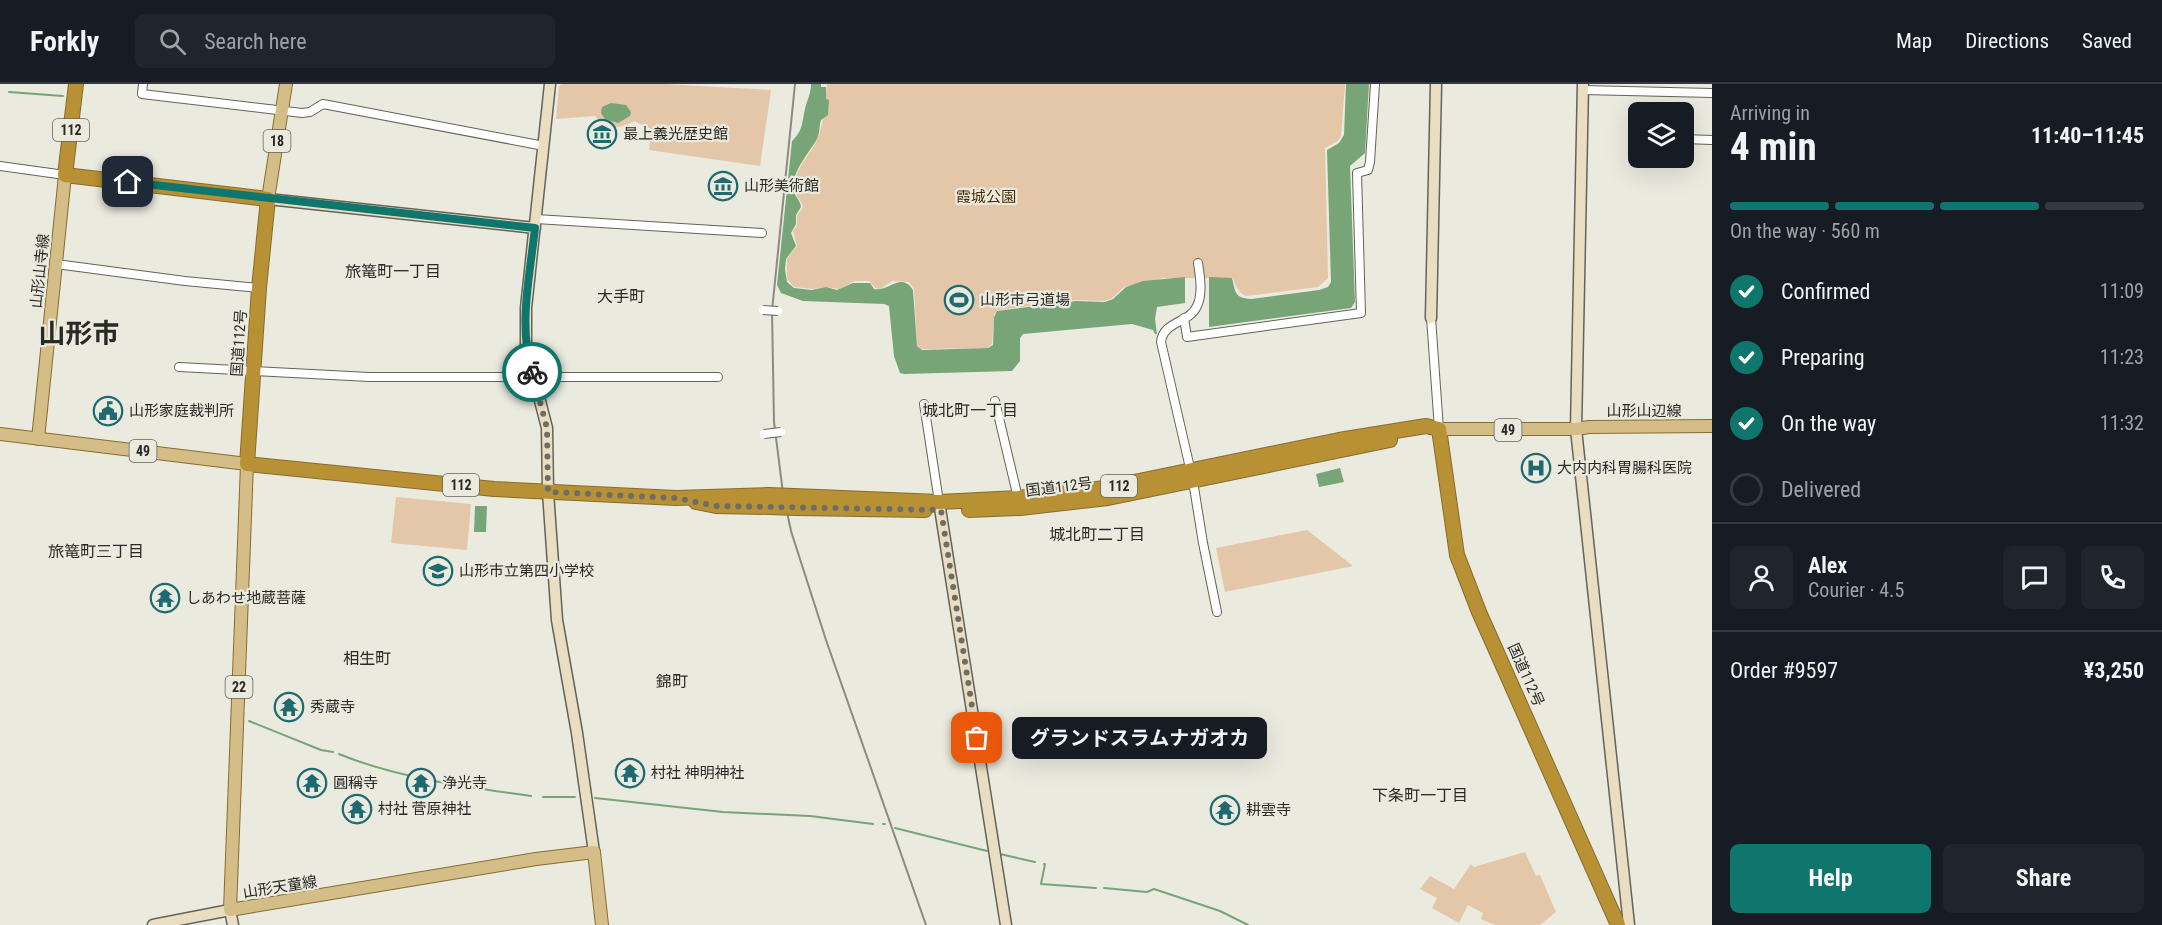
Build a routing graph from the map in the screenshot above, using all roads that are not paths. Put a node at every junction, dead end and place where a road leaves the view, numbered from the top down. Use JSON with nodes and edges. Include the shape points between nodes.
{"nodes":[{"id":1,"x":76,"y":84,"type":"edge"},
{"id":2,"x":143,"y":84,"type":"edge"},
{"id":3,"x":286,"y":84,"type":"edge"},
{"id":4,"x":550,"y":84,"type":"edge"},
{"id":5,"x":1375,"y":84,"type":"edge"},
{"id":6,"x":1436,"y":84,"type":"edge"},
{"id":7,"x":1583,"y":87,"type":"edge"},
{"id":8,"x":1712,"y":93,"type":"edge"},
{"id":9,"x":283,"y":110,"type":"junction"},
{"id":10,"x":1694,"y":139,"type":"edge"},
{"id":11,"x":1712,"y":140,"type":"edge"},
{"id":12,"x":544,"y":146,"type":"junction"},
{"id":13,"x":0,"y":166,"type":"edge"},
{"id":14,"x":65,"y":175,"type":"junction"},
{"id":15,"x":268,"y":199,"type":"junction"},
{"id":16,"x":536,"y":224,"type":"junction"},
{"id":17,"x":762,"y":232,"type":"dead end"},
{"id":18,"x":1198,"y":263,"type":"dead end"},
{"id":19,"x":56,"y":264,"type":"junction"},
{"id":20,"x":259,"y":288,"type":"junction"},
{"id":21,"x":763,"y":310,"type":"dead end"},
{"id":22,"x":778,"y":311,"type":"dead end"},
{"id":23,"x":1184,"y":318,"type":"junction"},
{"id":24,"x":1431,"y":318,"type":"joint"},
{"id":25,"x":179,"y":367,"type":"dead end"},
{"id":26,"x":253,"y":371,"type":"junction"},
{"id":27,"x":718,"y":377,"type":"dead end"},
{"id":28,"x":534,"y":378,"type":"junction"},
{"id":29,"x":995,"y":401,"type":"dead end"},
{"id":30,"x":924,"y":404,"type":"dead end"},
{"id":31,"x":1712,"y":426,"type":"edge"},
{"id":32,"x":1439,"y":429,"type":"junction"},
{"id":33,"x":1576,"y":429,"type":"junction"},
{"id":34,"x":1712,"y":431,"type":"edge"},
{"id":35,"x":781,"y":432,"type":"dead end"},
{"id":36,"x":0,"y":434,"type":"edge"},
{"id":37,"x":764,"y":434,"type":"dead end"},
{"id":38,"x":38,"y":439,"type":"junction"},
{"id":39,"x":247,"y":464,"type":"junction"},
{"id":40,"x":1191,"y":477,"type":"junction"},
{"id":41,"x":548,"y":492,"type":"junction"},
{"id":42,"x":1018,"y":498,"type":"junction"},
{"id":43,"x":940,"y":506,"type":"junction"},
{"id":44,"x":1217,"y":612,"type":"dead end"},
{"id":45,"x":594,"y":852,"type":"junction"},
{"id":46,"x":230,"y":909,"type":"junction"},
{"id":47,"x":153,"y":925,"type":"edge"},
{"id":48,"x":233,"y":925,"type":"edge"},
{"id":49,"x":602,"y":925,"type":"edge"},
{"id":50,"x":1006,"y":925,"type":"edge"},
{"id":51,"x":1618,"y":925,"type":"edge"},
{"id":52,"x":1629,"y":925,"type":"edge"}],
"edges":[{"from":1,"to":14,"type":"highway","number":"112"},
{"from":2,"to":9,"type":"street","via":[[142,94]]},
{"from":3,"to":9,"type":"main road","number":"18"},
{"from":4,"to":12,"type":"street"},
{"from":5,"to":23,"type":"street","via":[[1370,162],[1368,170],[1357,173],[1361,313],[1187,337]]},
{"from":6,"to":24,"type":"street"},
{"from":7,"to":8,"type":"street"},
{"from":7,"to":33,"type":"street"},
{"from":9,"to":12,"type":"street","via":[[310,112],[323,104]]},
{"from":9,"to":15,"type":"main road","number":"18"},
{"from":10,"to":11,"type":"street"},
{"from":12,"to":16,"type":"street"},
{"from":13,"to":14,"type":"street"},
{"from":14,"to":15,"type":"highway"},
{"from":14,"to":19,"type":"main road","name":"山形山寺線"},
{"from":15,"to":16,"type":"street"},
{"from":15,"to":20,"type":"highway","name":"国道112号"},
{"from":16,"to":17,"type":"street"},
{"from":16,"to":28,"type":"street","via":[[526,308],[526,346]]},
{"from":18,"to":23,"type":"street","via":[[1198,305]]},
{"from":19,"to":20,"type":"street"},
{"from":19,"to":38,"type":"main road","name":"山形山寺線"},
{"from":20,"to":26,"type":"highway","name":"国道112号"},
{"from":21,"to":22,"type":"street","bridge":true},
{"from":23,"to":40,"type":"street","via":[[1165,331],[1161,342]]},
{"from":24,"to":32,"type":"street"},
{"from":25,"to":26,"type":"street"},
{"from":26,"to":28,"type":"street","via":[[369,377]]},
{"from":26,"to":39,"type":"highway","name":"国道112号"},
{"from":27,"to":28,"type":"street"},
{"from":28,"to":41,"type":"street","via":[[547,428]]},
{"from":29,"to":42,"type":"street"},
{"from":30,"to":43,"type":"street"},
{"from":31,"to":33,"type":"main road","name":"山形山辺線","number":"49"},
{"from":32,"to":33,"type":"main road","name":"山形山辺線","number":"49"},
{"from":32,"to":40,"type":"highway","name":"国道112号","number":"112","via":[[1426,426],[1339,440]]},
{"from":32,"to":51,"type":"highway","name":"国道112号","via":[[1457,555]]},
{"from":33,"to":34,"type":"main road","name":"山形山辺線","number":"49"},
{"from":33,"to":52,"type":"street"},
{"from":35,"to":37,"type":"street","bridge":true},
{"from":36,"to":38,"type":"main road"},
{"from":38,"to":39,"type":"main road","number":"49"},
{"from":39,"to":41,"type":"highway","name":"国道112号","number":"112"},
{"from":39,"to":46,"type":"main road","name":"山形天童線","number":"22"},
{"from":40,"to":42,"type":"highway","name":"国道112号","number":"112"},
{"from":40,"to":43,"type":"highway","name":"国道112号","number":"112","via":[[1108,498],[1020,508]]},
{"from":40,"to":44,"type":"street"},
{"from":41,"to":43,"type":"highway","name":"国道112号","number":"112","bridge":true},
{"from":41,"to":45,"type":"street","via":[[557,620]]},
{"from":42,"to":43,"type":"highway","name":"国道112号","number":"112"},
{"from":43,"to":50,"type":"street"},
{"from":45,"to":46,"type":"main road","name":"山形天童線"},
{"from":45,"to":49,"type":"main road"},
{"from":46,"to":47,"type":"street"},
{"from":46,"to":48,"type":"street"}]}
